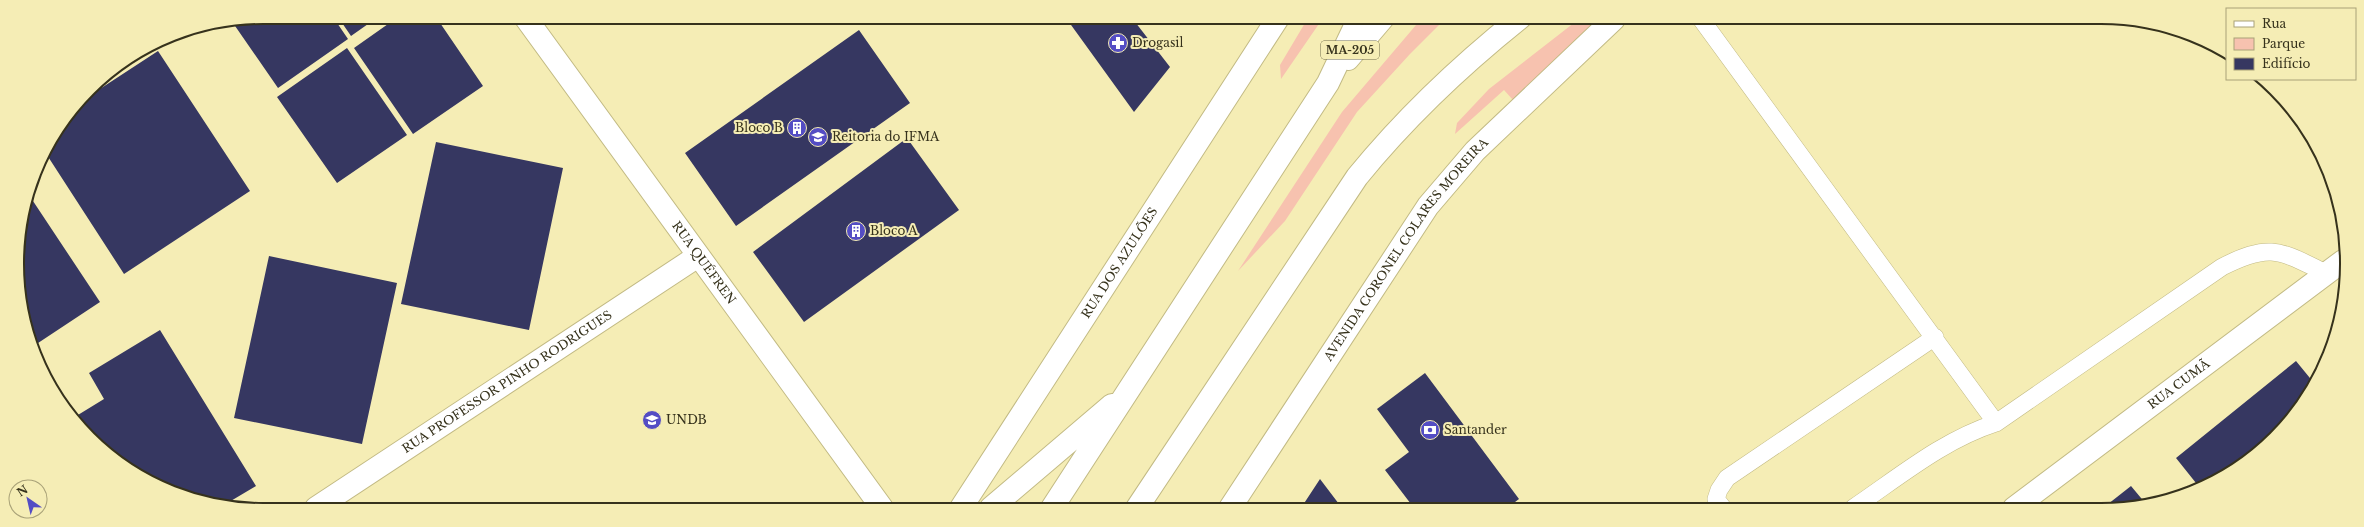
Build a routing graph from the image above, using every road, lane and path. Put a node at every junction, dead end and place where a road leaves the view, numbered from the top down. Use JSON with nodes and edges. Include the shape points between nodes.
{"nodes":[{"id":1,"x":530,"y":24,"type":"edge"},
{"id":2,"x":1274,"y":24,"type":"edge"},
{"id":3,"x":1356,"y":24,"type":"edge"},
{"id":4,"x":1368,"y":24,"type":"edge"},
{"id":5,"x":1378,"y":24,"type":"edge"},
{"id":6,"x":1513,"y":24,"type":"edge"},
{"id":7,"x":1608,"y":24,"type":"edge"},
{"id":8,"x":1705,"y":24,"type":"edge"},
{"id":9,"x":1328,"y":82,"type":"junction"},
{"id":10,"x":698,"y":256,"type":"junction"},
{"id":11,"x":2334,"y":267,"type":"edge"},
{"id":12,"x":1935,"y":337,"type":"junction"},
{"id":13,"x":1131,"y":388,"type":"junction"},
{"id":14,"x":1996,"y":423,"type":"junction"},
{"id":15,"x":324,"y":503,"type":"edge"},
{"id":16,"x":878,"y":503,"type":"edge"},
{"id":17,"x":964,"y":503,"type":"edge"},
{"id":18,"x":997,"y":503,"type":"edge"},
{"id":19,"x":1055,"y":503,"type":"edge"},
{"id":20,"x":1140,"y":503,"type":"edge"},
{"id":21,"x":1233,"y":503,"type":"edge"},
{"id":22,"x":1719,"y":503,"type":"edge"},
{"id":23,"x":1860,"y":503,"type":"edge"},
{"id":24,"x":2021,"y":503,"type":"edge"}],
"edges":[{"from":1,"to":10,"type":"main road","name":"RUA QUÉFREN"},
{"from":2,"to":17,"type":"main road","name":"RUA DOS AZULÕES"},
{"from":3,"to":9,"type":"main road"},
{"from":4,"to":9,"type":"main road","number":"MA-205"},
{"from":5,"to":9,"type":"main road"},
{"from":6,"to":20,"type":"main road","via":[[1395,132],[1357,177]]},
{"from":7,"to":21,"type":"main road","name":"AVENIDA CORONEL COLARES MOREIRA","via":[[1475,151],[1428,206]]},
{"from":8,"to":12,"type":"lane"},
{"from":9,"to":13,"type":"main road"},
{"from":10,"to":15,"type":"main road","name":"RUA PROFESSOR PINHO RODRIGUES"},
{"from":10,"to":16,"type":"main road","name":"RUA QUÉFREN"},
{"from":11,"to":14,"type":"lane","via":[[2282,252],[2262,252],[2239,258]]},
{"from":11,"to":24,"type":"main road","name":"RUA CUMÃ"},
{"from":12,"to":14,"type":"lane"},
{"from":12,"to":22,"type":"lane","via":[[1727,478],[1718,490],[1716,499]]},
{"from":13,"to":18,"type":"main road"},
{"from":13,"to":19,"type":"main road"},
{"from":14,"to":23,"type":"lane","via":[[1970,431],[1947,444]]}]}
